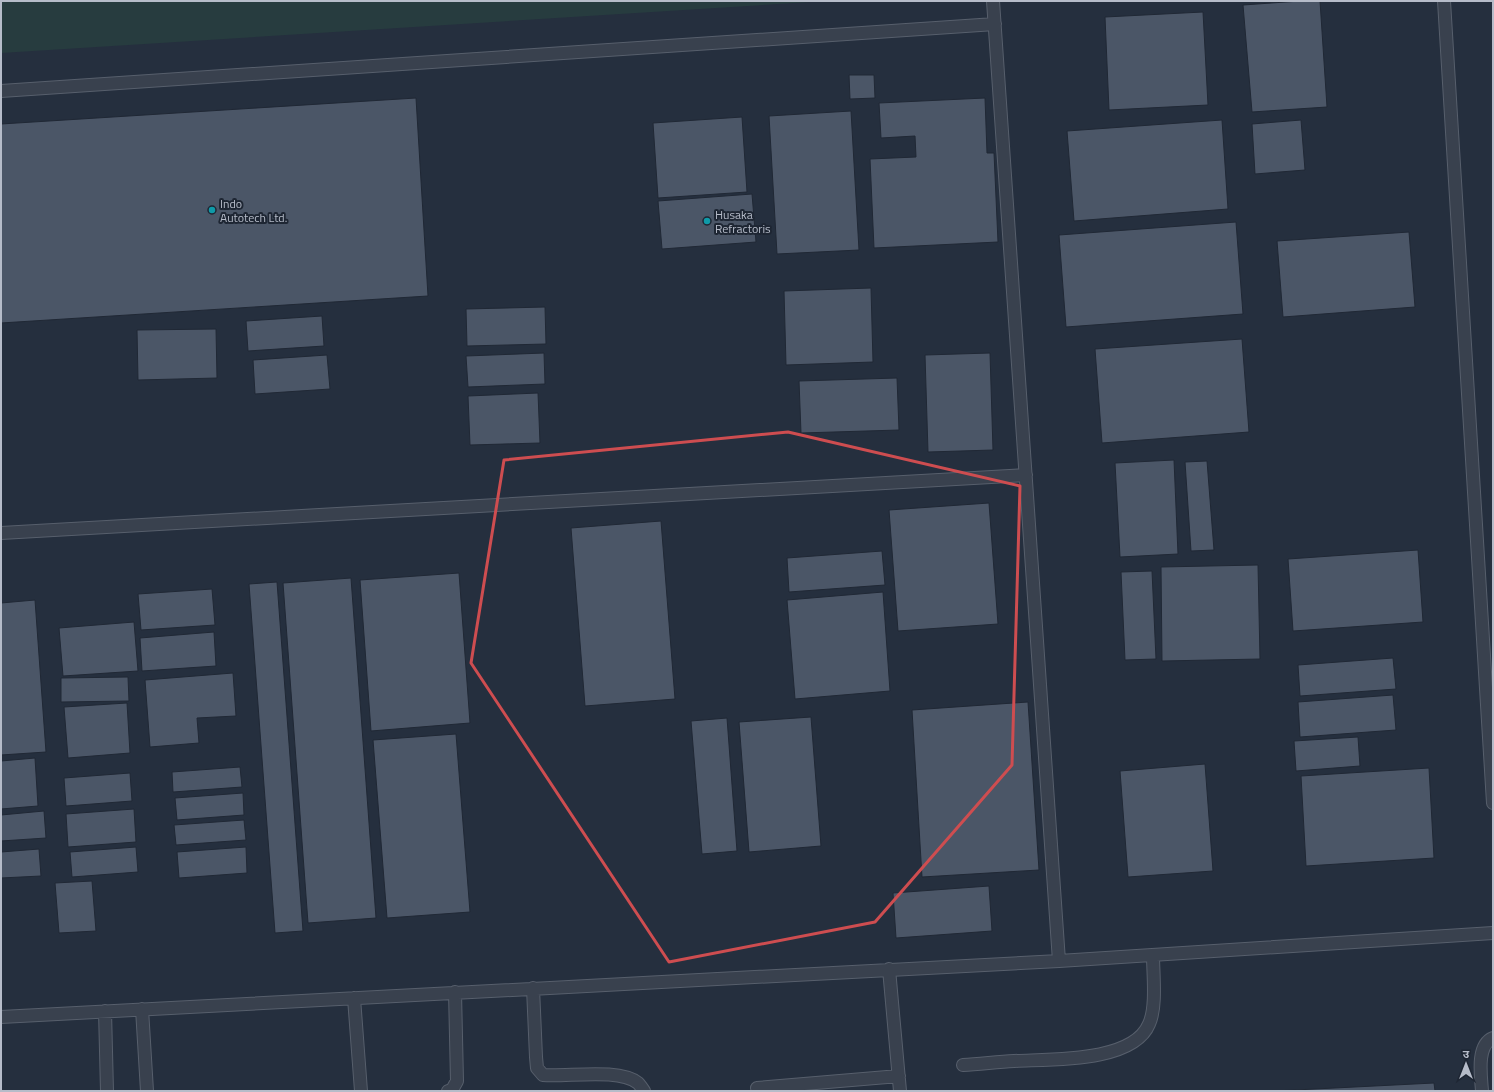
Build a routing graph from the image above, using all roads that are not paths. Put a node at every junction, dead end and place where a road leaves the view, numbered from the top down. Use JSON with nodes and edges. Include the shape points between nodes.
{"nodes":[{"id":1,"x":993,"y":1,"type":"edge"},
{"id":2,"x":1444,"y":1,"type":"edge"},
{"id":3,"x":995,"y":24,"type":"junction"},
{"id":4,"x":1,"y":91,"type":"edge"},
{"id":5,"x":1026,"y":475,"type":"junction"},
{"id":6,"x":1,"y":533,"type":"edge"},
{"id":7,"x":1493,"y":802,"type":"edge"},
{"id":8,"x":1493,"y":934,"type":"edge"},
{"id":9,"x":1153,"y":955,"type":"junction"},
{"id":10,"x":1059,"y":961,"type":"junction"},
{"id":11,"x":889,"y":969,"type":"junction"},
{"id":12,"x":534,"y":988,"type":"junction"},
{"id":13,"x":455,"y":992,"type":"junction"},
{"id":14,"x":354,"y":998,"type":"junction"},
{"id":15,"x":142,"y":1009,"type":"junction"},
{"id":16,"x":104,"y":1011,"type":"junction"},
{"id":17,"x":1,"y":1017,"type":"edge"},
{"id":18,"x":1493,"y":1038,"type":"edge"},
{"id":19,"x":963,"y":1065,"type":"dead end"},
{"id":20,"x":899,"y":1076,"type":"junction"},
{"id":21,"x":757,"y":1088,"type":"dead end"},
{"id":22,"x":107,"y":1091,"type":"edge"},
{"id":23,"x":147,"y":1091,"type":"edge"},
{"id":24,"x":361,"y":1091,"type":"edge"},
{"id":25,"x":448,"y":1091,"type":"edge"},
{"id":26,"x":644,"y":1091,"type":"edge"},
{"id":27,"x":900,"y":1091,"type":"edge"},
{"id":28,"x":1482,"y":1091,"type":"edge"}],
"edges":[{"from":1,"to":3,"type":"lane"},
{"from":2,"to":7,"type":"lane"},
{"from":3,"to":4,"type":"lane"},
{"from":3,"to":5,"type":"lane"},
{"from":5,"to":6,"type":"lane"},
{"from":5,"to":10,"type":"lane"},
{"from":8,"to":9,"type":"lane"},
{"from":9,"to":10,"type":"lane"},
{"from":9,"to":19,"type":"lane","via":[[1153,1012],[1149,1025],[1141,1036],[1129,1045],[1112,1052],[1081,1057]]},
{"from":10,"to":11,"type":"lane"},
{"from":11,"to":12,"type":"lane"},
{"from":11,"to":20,"type":"lane"},
{"from":12,"to":13,"type":"lane"},
{"from":12,"to":26,"type":"lane","via":[[537,1068],[543,1075],[622,1076],[639,1084]]},
{"from":13,"to":14,"type":"lane"},
{"from":13,"to":25,"type":"lane","via":[[457,1081],[452,1090]]},
{"from":14,"to":15,"type":"lane"},
{"from":14,"to":24,"type":"lane"},
{"from":15,"to":16,"type":"lane"},
{"from":15,"to":23,"type":"lane"},
{"from":16,"to":17,"type":"lane"},
{"from":16,"to":22,"type":"lane"},
{"from":18,"to":28,"type":"lane","via":[[1482,1050]]},
{"from":20,"to":21,"type":"lane"},
{"from":20,"to":27,"type":"lane"}]}
